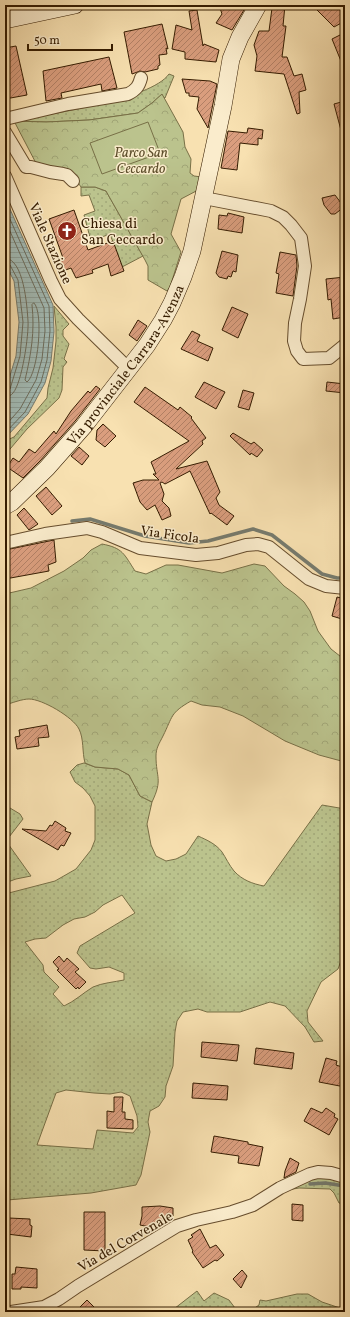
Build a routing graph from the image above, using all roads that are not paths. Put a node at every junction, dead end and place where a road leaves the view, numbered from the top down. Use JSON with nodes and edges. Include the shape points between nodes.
{"nodes":[{"id":1,"x":75,"y":5,"type":"edge"},
{"id":2,"x":258,"y":5,"type":"edge"},
{"id":3,"x":5,"y":20,"type":"edge"},
{"id":4,"x":141,"y":78,"type":"dead end"},
{"id":5,"x":5,"y":119,"type":"edge"},
{"id":6,"x":5,"y":132,"type":"edge"},
{"id":7,"x":5,"y":176,"type":"edge"},
{"id":8,"x":73,"y":181,"type":"dead end"},
{"id":9,"x":204,"y":198,"type":"junction"},
{"id":10,"x":345,"y":345,"type":"edge"},
{"id":11,"x":129,"y":369,"type":"junction"},
{"id":12,"x":5,"y":506,"type":"edge"},
{"id":13,"x":5,"y":543,"type":"edge"},
{"id":14,"x":345,"y":588,"type":"edge"},
{"id":15,"x":345,"y":1177,"type":"edge"},
{"id":16,"x":11,"y":1312,"type":"edge"}],
"edges":[{"from":1,"to":3,"type":"main road"},
{"from":2,"to":9,"type":"main road","name":"Via provinciale Carrara-Avenza","via":[[240,37],[232,59]]},
{"from":4,"to":5,"type":"street","via":[[139,86],[128,94],[68,104]]},
{"from":6,"to":8,"type":"street","via":[[26,167],[67,175]]},
{"from":7,"to":11,"type":"street","name":"Viale Stazione","via":[[60,299]]},
{"from":9,"to":10,"type":"street","via":[[271,211],[291,225],[301,238],[305,266],[295,323],[294,340],[297,351],[303,359],[329,358]]},
{"from":9,"to":11,"type":"main road","name":"Via provinciale Carrara-Avenza","via":[[183,277],[163,320]]},
{"from":11,"to":12,"type":"main road","name":"Via provinciale Carrara-Avenza","via":[[47,468]]},
{"from":13,"to":14,"type":"street","name":"Via Ficola","via":[[87,528],[140,548],[196,555],[258,544],[269,547],[309,579],[326,586]]},
{"from":15,"to":16,"type":"street","name":"Via del Corvenale","via":[[331,1173],[310,1174],[280,1188],[253,1205],[177,1226],[59,1299],[44,1306]]}]}
